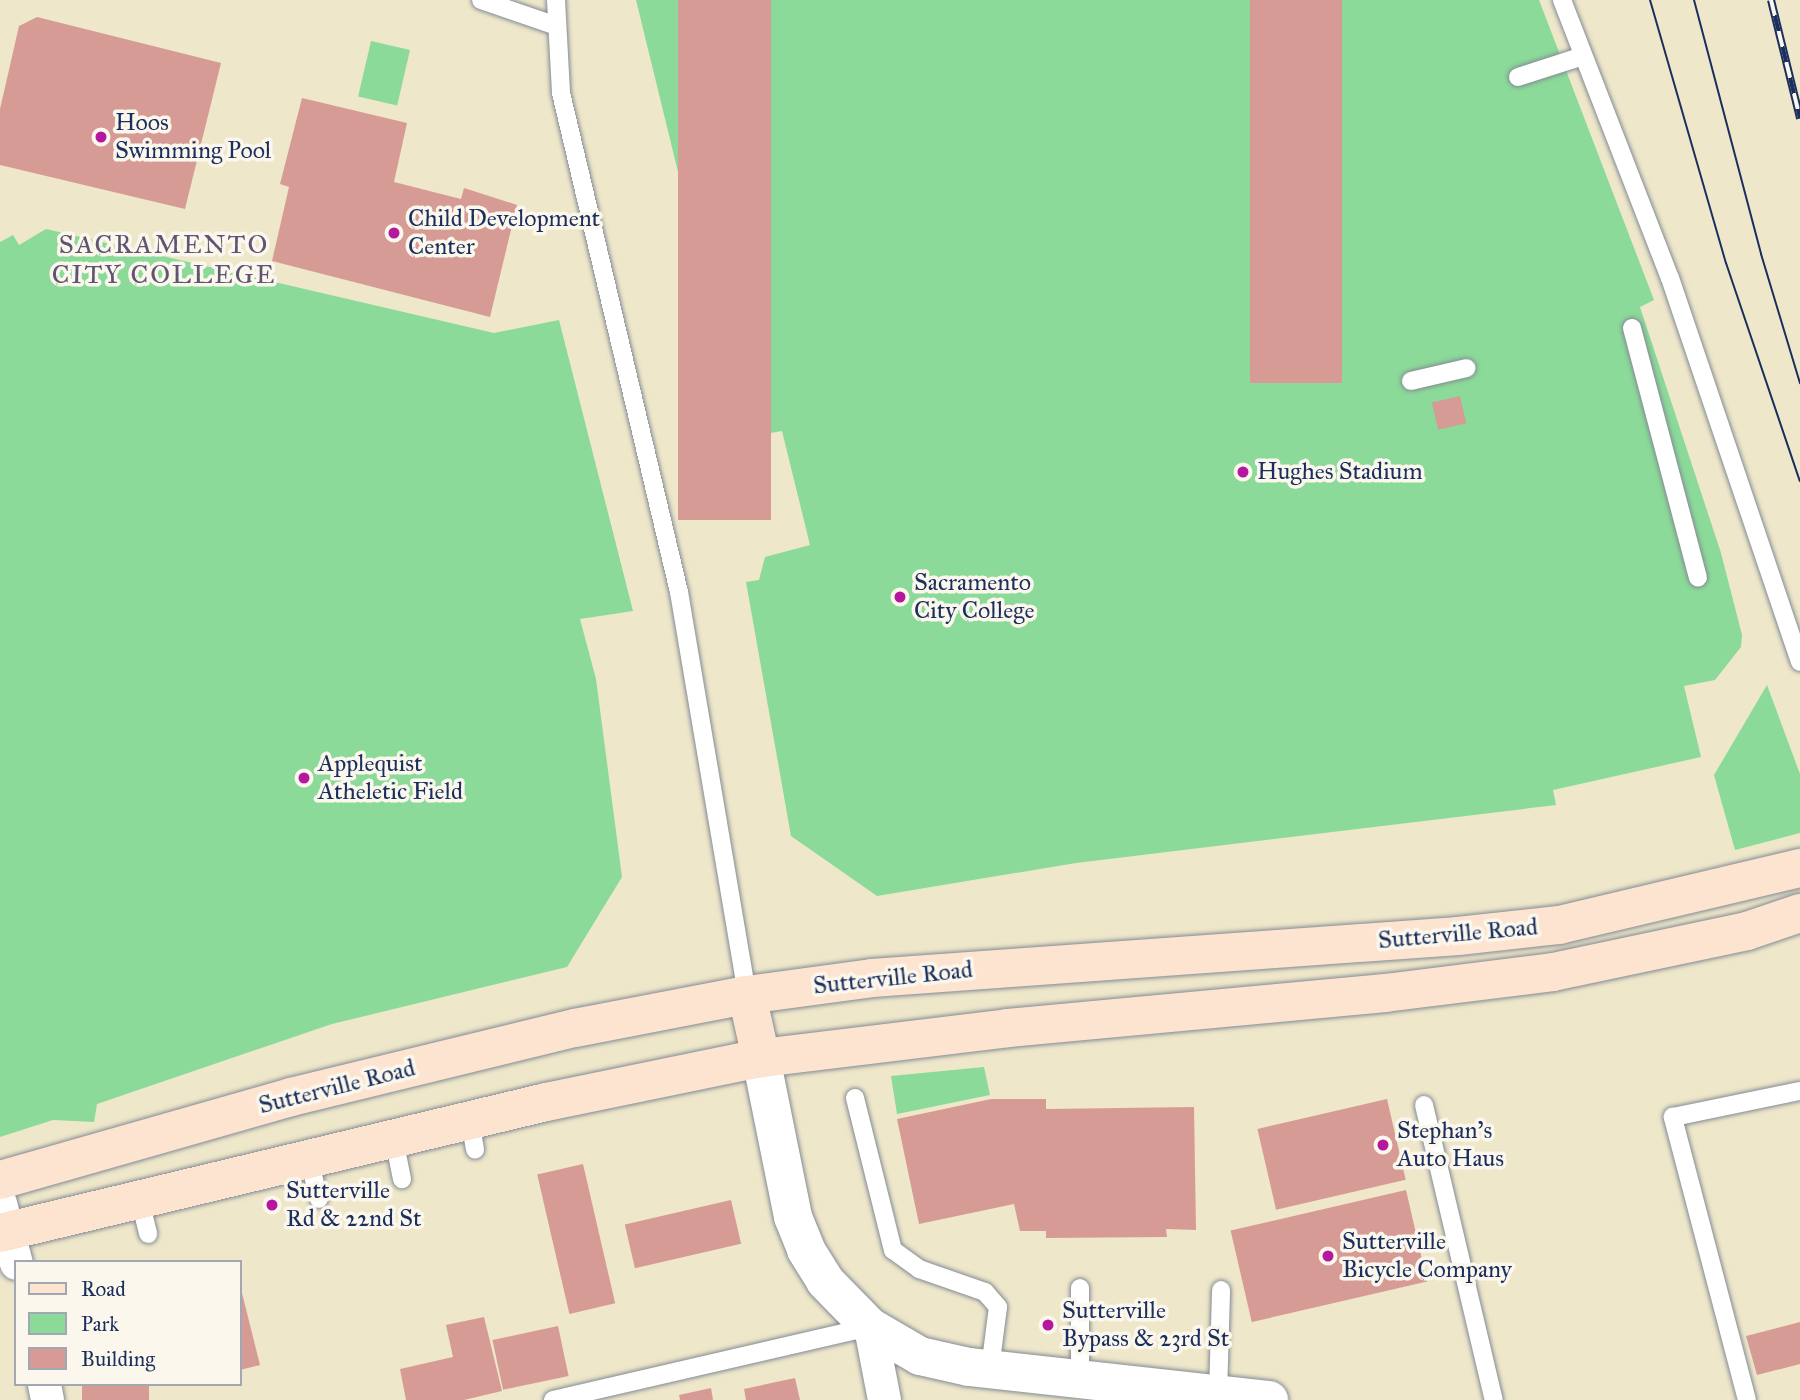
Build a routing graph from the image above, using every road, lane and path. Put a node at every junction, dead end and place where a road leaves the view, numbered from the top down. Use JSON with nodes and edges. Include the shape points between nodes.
{"nodes":[{"id":1,"x":481,"y":0,"type":"edge"},
{"id":2,"x":556,"y":0,"type":"edge"},
{"id":3,"x":1562,"y":0,"type":"edge"},
{"id":4,"x":554,"y":25,"type":"junction"},
{"id":5,"x":1583,"y":56,"type":"junction"},
{"id":6,"x":1518,"y":77,"type":"dead end"},
{"id":7,"x":1632,"y":328,"type":"dead end"},
{"id":8,"x":1467,"y":368,"type":"dead end"},
{"id":9,"x":1411,"y":382,"type":"dead end"},
{"id":10,"x":1698,"y":577,"type":"dead end"},
{"id":11,"x":1800,"y":662,"type":"edge"},
{"id":12,"x":1800,"y":867,"type":"edge"},
{"id":13,"x":1800,"y":913,"type":"edge"},
{"id":14,"x":747,"y":995,"type":"junction"},
{"id":15,"x":761,"y":1058,"type":"junction"},
{"id":16,"x":1800,"y":1091,"type":"edge"},
{"id":17,"x":855,"y":1098,"type":"dead end"},
{"id":18,"x":1424,"y":1105,"type":"dead end"},
{"id":19,"x":394,"y":1139,"type":"junction"},
{"id":20,"x":309,"y":1160,"type":"junction"},
{"id":21,"x":0,"y":1180,"type":"edge"},
{"id":22,"x":402,"y":1180,"type":"dead end"},
{"id":23,"x":319,"y":1199,"type":"dead end"},
{"id":24,"x":6,"y":1233,"type":"edge"},
{"id":25,"x":1080,"y":1288,"type":"dead end"},
{"id":26,"x":1221,"y":1290,"type":"dead end"},
{"id":27,"x":870,"y":1327,"type":"junction"},
{"id":28,"x":990,"y":1369,"type":"junction"},
{"id":29,"x":1080,"y":1379,"type":"junction"},
{"id":30,"x":1218,"y":1394,"type":"junction"},
{"id":31,"x":554,"y":1400,"type":"edge"},
{"id":32,"x":884,"y":1400,"type":"edge"},
{"id":33,"x":1269,"y":1400,"type":"edge"},
{"id":34,"x":1494,"y":1400,"type":"edge"},
{"id":35,"x":1747,"y":1400,"type":"edge"}],
"edges":[{"from":1,"to":4,"type":"lane"},
{"from":2,"to":4,"type":"lane"},
{"from":3,"to":5,"type":"lane"},
{"from":4,"to":14,"type":"lane","via":[[561,93],[679,592]]},
{"from":5,"to":6,"type":"lane"},
{"from":5,"to":11,"type":"lane","via":[[1670,278]]},
{"from":7,"to":10,"type":"lane"},
{"from":8,"to":9,"type":"lane"},
{"from":12,"to":14,"type":"main road","name":"Sutterville Road","via":[[1760,881],[1559,925],[872,978]]},
{"from":13,"to":15,"type":"main road","name":"Sutterville Road","via":[[1747,931],[1540,974]]},
{"from":14,"to":15,"type":"main road"},
{"from":14,"to":21,"type":"main road","name":"Sutterville Road","via":[[575,1028],[291,1097]]},
{"from":15,"to":19,"type":"main road","name":"Sutterville Road","via":[[472,1135]]},
{"from":15,"to":27,"type":"street","via":[[793,1217],[806,1250],[825,1282]]},
{"from":16,"to":35,"type":"lane","via":[[1673,1117]]},
{"from":17,"to":28,"type":"lane","via":[[893,1250],[919,1269],[985,1292],[998,1307]]},
{"from":18,"to":34,"type":"lane"},
{"from":19,"to":20,"type":"main road","name":"Sutterville Road"},
{"from":19,"to":22,"type":"lane"},
{"from":20,"to":23,"type":"lane"},
{"from":20,"to":24,"type":"main road","name":"Sutterville Road","via":[[144,1218]]},
{"from":25,"to":29,"type":"lane"},
{"from":26,"to":30,"type":"lane"},
{"from":27,"to":28,"type":"street","via":[[920,1356]]},
{"from":27,"to":31,"type":"lane"},
{"from":27,"to":32,"type":"street"},
{"from":28,"to":29,"type":"street"},
{"from":29,"to":30,"type":"street"},
{"from":30,"to":33,"type":"street"}]}
